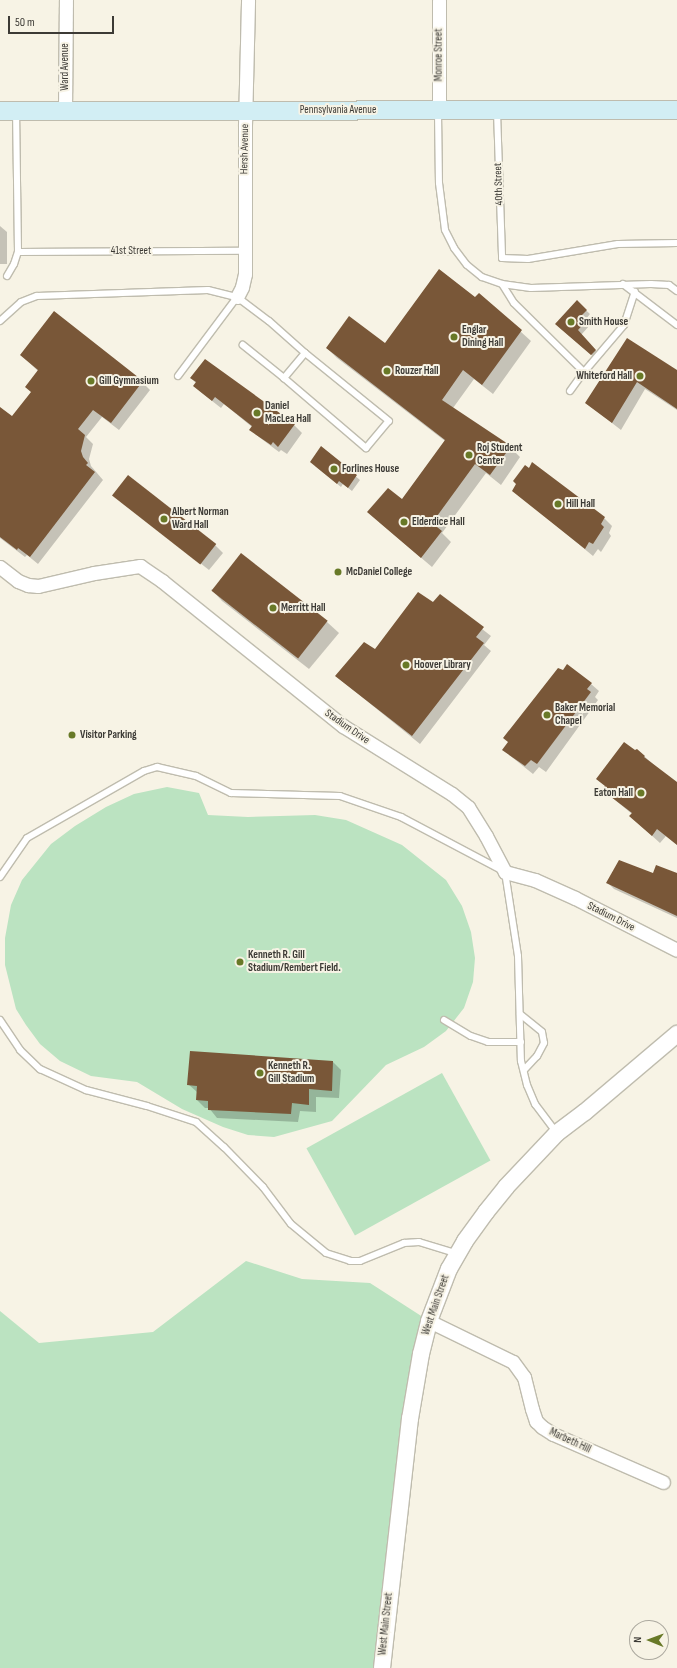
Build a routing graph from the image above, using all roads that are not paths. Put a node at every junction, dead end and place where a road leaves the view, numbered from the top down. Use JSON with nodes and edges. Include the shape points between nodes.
{"nodes":[{"id":1,"x":66,"y":0,"type":"edge"},
{"id":2,"x":248,"y":0,"type":"edge"},
{"id":3,"x":439,"y":0,"type":"edge"},
{"id":4,"x":246,"y":110,"type":"junction"},
{"id":5,"x":438,"y":110,"type":"junction"},
{"id":6,"x":497,"y":110,"type":"junction"},
{"id":7,"x":677,"y":110,"type":"edge"},
{"id":8,"x":8,"y":111,"type":"edge"},
{"id":9,"x":65,"y":111,"type":"junction"},
{"id":10,"x":677,"y":243,"type":"edge"},
{"id":11,"x":244,"y":251,"type":"junction"},
{"id":12,"x":18,"y":252,"type":"junction"},
{"id":13,"x":7,"y":276,"type":"dead end"},
{"id":14,"x":502,"y":284,"type":"junction"},
{"id":15,"x":623,"y":284,"type":"junction"},
{"id":16,"x":677,"y":290,"type":"edge"},
{"id":17,"x":635,"y":292,"type":"junction"},
{"id":18,"x":237,"y":297,"type":"junction"},
{"id":19,"x":0,"y":321,"type":"edge"},
{"id":20,"x":677,"y":325,"type":"edge"},
{"id":21,"x":243,"y":345,"type":"dead end"},
{"id":22,"x":305,"y":353,"type":"junction"},
{"id":23,"x":584,"y":372,"type":"junction"},
{"id":24,"x":178,"y":376,"type":"dead end"},
{"id":25,"x":284,"y":378,"type":"junction"},
{"id":26,"x":570,"y":391,"type":"dead end"},
{"id":27,"x":0,"y":567,"type":"edge"},
{"id":28,"x":505,"y":872,"type":"junction"},
{"id":29,"x":0,"y":877,"type":"edge"},
{"id":30,"x":677,"y":950,"type":"edge"},
{"id":31,"x":520,"y":1014,"type":"junction"},
{"id":32,"x":0,"y":1020,"type":"edge"},
{"id":33,"x":444,"y":1020,"type":"dead end"},
{"id":34,"x":677,"y":1034,"type":"edge"},
{"id":35,"x":521,"y":1042,"type":"junction"},
{"id":36,"x":524,"y":1070,"type":"junction"},
{"id":37,"x":557,"y":1133,"type":"junction"},
{"id":38,"x":458,"y":1254,"type":"junction"},
{"id":39,"x":429,"y":1321,"type":"junction"},
{"id":40,"x":663,"y":1482,"type":"dead end"},
{"id":41,"x":382,"y":1668,"type":"edge"}],
"edges":[{"from":1,"to":9,"type":"street","name":"Ward Avenue"},
{"from":2,"to":4,"type":"street","name":"Hersh Avenue"},
{"from":3,"to":5,"type":"street","name":"Monroe Street"},
{"from":4,"to":5,"type":"main road","name":"Pennsylvania Avenue"},
{"from":4,"to":9,"type":"main road","name":"Pennsylvania Avenue"},
{"from":4,"to":11,"type":"street","name":"Hersh Avenue"},
{"from":5,"to":6,"type":"main road","name":"Pennsylvania Avenue"},
{"from":5,"to":14,"type":"lane","via":[[439,184],[445,230],[454,248],[467,264],[482,277]]},
{"from":6,"to":7,"type":"main road","name":"Pennsylvania Avenue"},
{"from":6,"to":10,"type":"lane","name":"40th Street","via":[[502,258],[528,259],[618,244]]},
{"from":8,"to":9,"type":"main road","name":"Pennsylvania Avenue"},
{"from":8,"to":12,"type":"lane"},
{"from":11,"to":12,"type":"lane","name":"41st Street"},
{"from":11,"to":18,"type":"street","name":"Hersh Avenue","via":[[244,280]]},
{"from":12,"to":13,"type":"lane"},
{"from":14,"to":15,"type":"lane","via":[[531,288]]},
{"from":14,"to":23,"type":"lane","via":[[514,303]]},
{"from":15,"to":16,"type":"lane","via":[[669,285]]},
{"from":15,"to":17,"type":"lane"},
{"from":17,"to":20,"type":"lane"},
{"from":17,"to":23,"type":"lane","via":[[624,325]]},
{"from":18,"to":19,"type":"lane","via":[[208,290],[46,295],[28,298]]},
{"from":18,"to":22,"type":"lane","via":[[270,321]]},
{"from":18,"to":24,"type":"lane"},
{"from":21,"to":25,"type":"lane"},
{"from":22,"to":25,"type":"lane"},
{"from":22,"to":25,"type":"lane","via":[[389,421],[366,448]]},
{"from":23,"to":26,"type":"lane"},
{"from":27,"to":28,"type":"street","name":"Stadium Drive","via":[[18,581],[38,586],[140,566],[343,726],[452,794],[468,807]]},
{"from":28,"to":29,"type":"lane","via":[[400,817],[340,796],[231,793],[196,776],[157,767],[144,771],[27,838]]},
{"from":28,"to":30,"type":"street","name":"Stadium Drive","via":[[542,883]]},
{"from":28,"to":31,"type":"lane","via":[[518,956]]},
{"from":31,"to":35,"type":"lane"},
{"from":31,"to":36,"type":"lane","via":[[542,1032],[544,1043],[537,1056]]},
{"from":32,"to":38,"type":"lane","via":[[20,1050],[40,1070],[86,1090],[196,1122],[263,1187],[291,1224],[326,1253],[350,1261],[360,1261],[404,1243],[418,1242]]},
{"from":33,"to":35,"type":"lane","via":[[471,1036],[488,1042]]},
{"from":34,"to":37,"type":"street","name":"West Main Street"},
{"from":35,"to":36,"type":"lane"},
{"from":36,"to":37,"type":"lane","via":[[535,1104]]},
{"from":37,"to":38,"type":"street","name":"West Main Street","via":[[498,1196]]},
{"from":38,"to":39,"type":"street","name":"West Main Street","via":[[440,1289]]},
{"from":39,"to":40,"type":"street","name":"Marbeth Hill","via":[[513,1362],[524,1377],[536,1421],[542,1427]]},
{"from":39,"to":41,"type":"street","name":"West Main Street","via":[[410,1419]]}]}
